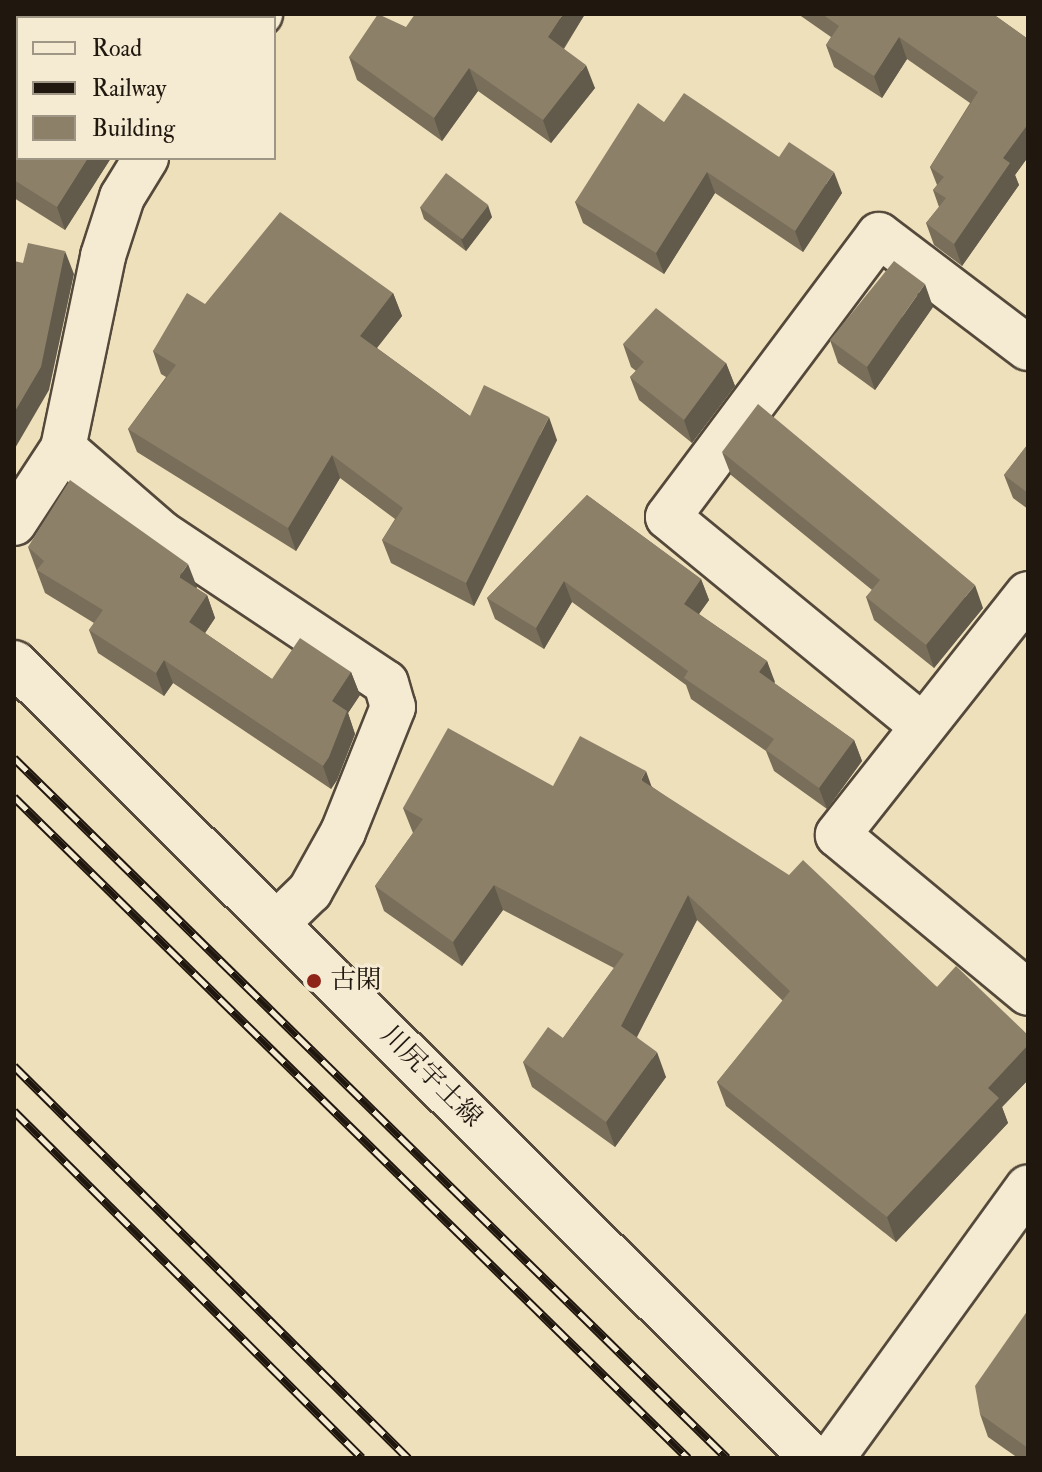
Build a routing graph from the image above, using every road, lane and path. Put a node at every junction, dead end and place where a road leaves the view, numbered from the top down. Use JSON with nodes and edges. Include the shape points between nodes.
{"nodes":[{"id":1,"x":145,"y":160,"type":"edge"},
{"id":2,"x":1028,"y":348,"type":"edge"},
{"id":3,"x":63,"y":448,"type":"junction"},
{"id":4,"x":14,"y":523,"type":"edge"},
{"id":5,"x":1028,"y":594,"type":"edge"},
{"id":6,"x":14,"y":663,"type":"edge"},
{"id":7,"x":920,"y":724,"type":"junction"},
{"id":8,"x":276,"y":924,"type":"junction"},
{"id":9,"x":1028,"y":993,"type":"edge"},
{"id":10,"x":1028,"y":1187,"type":"edge"},
{"id":11,"x":813,"y":1458,"type":"edge"},
{"id":12,"x":832,"y":1458,"type":"edge"}],
"edges":[{"from":1,"to":3,"type":"street","via":[[122,197],[103,256]]},
{"from":2,"to":7,"type":"street","via":[[879,235],[668,517]]},
{"from":3,"to":4,"type":"street"},
{"from":3,"to":8,"type":"street","via":[[161,533],[386,683],[393,707],[343,832],[310,891]]},
{"from":5,"to":7,"type":"street"},
{"from":6,"to":8,"type":"street","name":"川尻宇土線"},
{"from":7,"to":9,"type":"street","via":[[838,835]]},
{"from":8,"to":11,"type":"street","name":"川尻宇土線"},
{"from":10,"to":12,"type":"street"}]}
